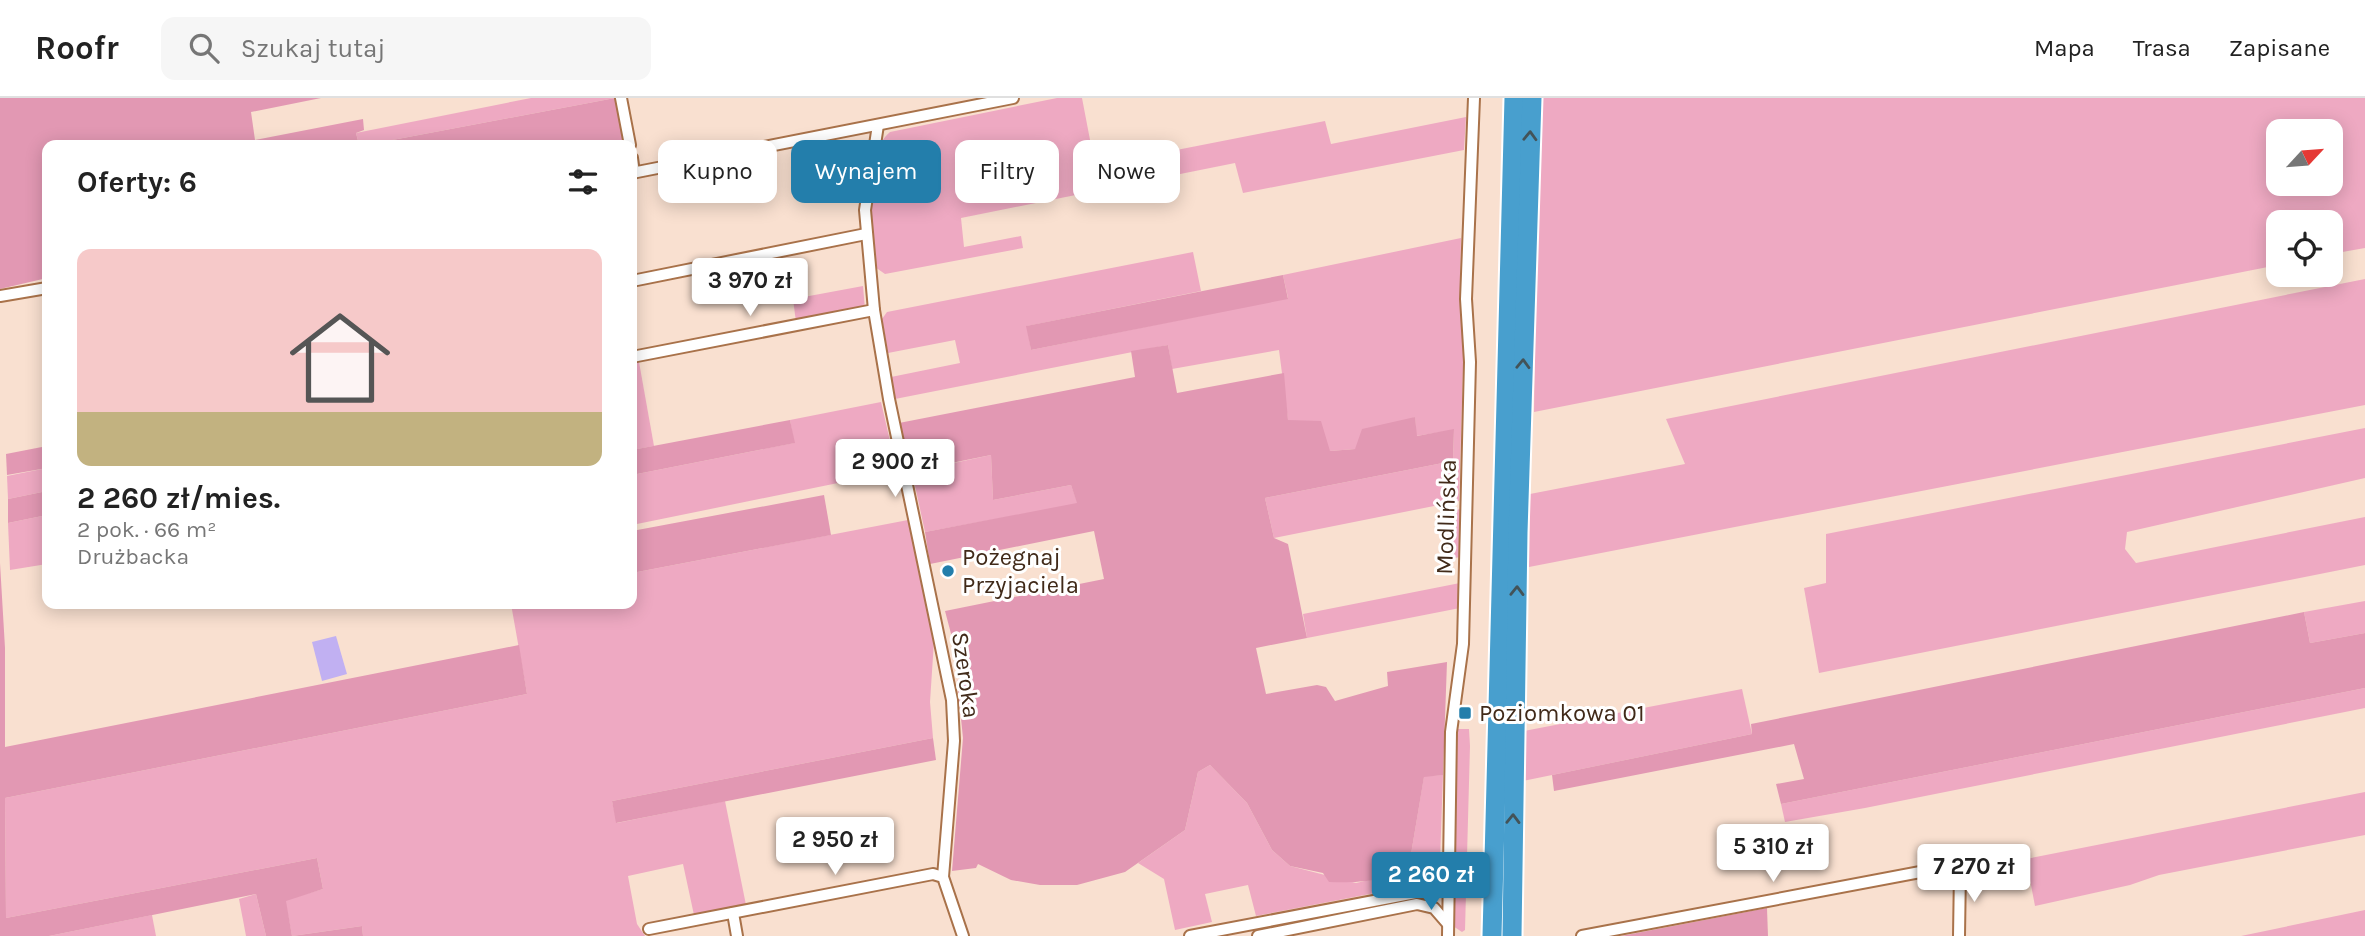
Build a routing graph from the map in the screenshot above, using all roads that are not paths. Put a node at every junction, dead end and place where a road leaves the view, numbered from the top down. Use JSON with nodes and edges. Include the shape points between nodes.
{"nodes":[{"id":1,"x":621,"y":98,"type":"edge"},
{"id":2,"x":1013,"y":98,"type":"edge"},
{"id":3,"x":1474,"y":98,"type":"edge"},
{"id":4,"x":1514,"y":98,"type":"edge"},
{"id":5,"x":1532,"y":98,"type":"edge"},
{"id":6,"x":878,"y":125,"type":"junction"},
{"id":7,"x":628,"y":140,"type":"edge"},
{"id":8,"x":637,"y":172,"type":"edge"},
{"id":9,"x":866,"y":234,"type":"junction"},
{"id":10,"x":637,"y":280,"type":"edge"},
{"id":11,"x":42,"y":289,"type":"edge"},
{"id":12,"x":0,"y":296,"type":"edge"},
{"id":13,"x":874,"y":310,"type":"junction"},
{"id":14,"x":637,"y":356,"type":"edge"},
{"id":15,"x":943,"y":877,"type":"junction"},
{"id":16,"x":1447,"y":887,"type":"junction"},
{"id":17,"x":733,"y":913,"type":"junction"},
{"id":18,"x":1447,"y":923,"type":"junction"},
{"id":19,"x":649,"y":929,"type":"dead end"},
{"id":20,"x":737,"y":936,"type":"edge"},
{"id":21,"x":963,"y":936,"type":"edge"},
{"id":22,"x":1190,"y":936,"type":"edge"},
{"id":23,"x":1258,"y":936,"type":"edge"},
{"id":24,"x":1448,"y":936,"type":"edge"},
{"id":25,"x":1492,"y":936,"type":"edge"},
{"id":26,"x":1512,"y":936,"type":"edge"},
{"id":27,"x":1582,"y":936,"type":"edge"},
{"id":28,"x":1959,"y":936,"type":"edge"}],
"edges":[{"from":1,"to":7,"type":"street"},
{"from":2,"to":6,"type":"street"},
{"from":3,"to":16,"type":"street","name":"Modlińska","via":[[1466,299],[1470,362],[1464,644],[1451,732]]},
{"from":4,"to":25,"type":"highway"},
{"from":26,"to":5,"type":"highway","one_way":true,"via":[[1518,532]]},
{"from":6,"to":8,"type":"street"},
{"from":6,"to":9,"type":"street","name":"Szeroka","via":[[867,187]]},
{"from":9,"to":10,"type":"street"},
{"from":9,"to":13,"type":"street","name":"Szeroka"},
{"from":11,"to":12,"type":"street"},
{"from":13,"to":14,"type":"street"},
{"from":13,"to":15,"type":"street","name":"Szeroka","via":[[952,700],[954,741]]},
{"from":15,"to":17,"type":"street","via":[[920,876]]},
{"from":15,"to":21,"type":"street"},
{"from":16,"to":18,"type":"street","name":"Modlińska"},
{"from":16,"to":22,"type":"street"},
{"from":17,"to":19,"type":"street"},
{"from":17,"to":20,"type":"street"},
{"from":18,"to":23,"type":"street","via":[[1434,908],[1417,904]]},
{"from":18,"to":24,"type":"street","name":"Modlińska"},
{"from":27,"to":28,"type":"street","via":[[1952,866],[1960,870]]}]}
